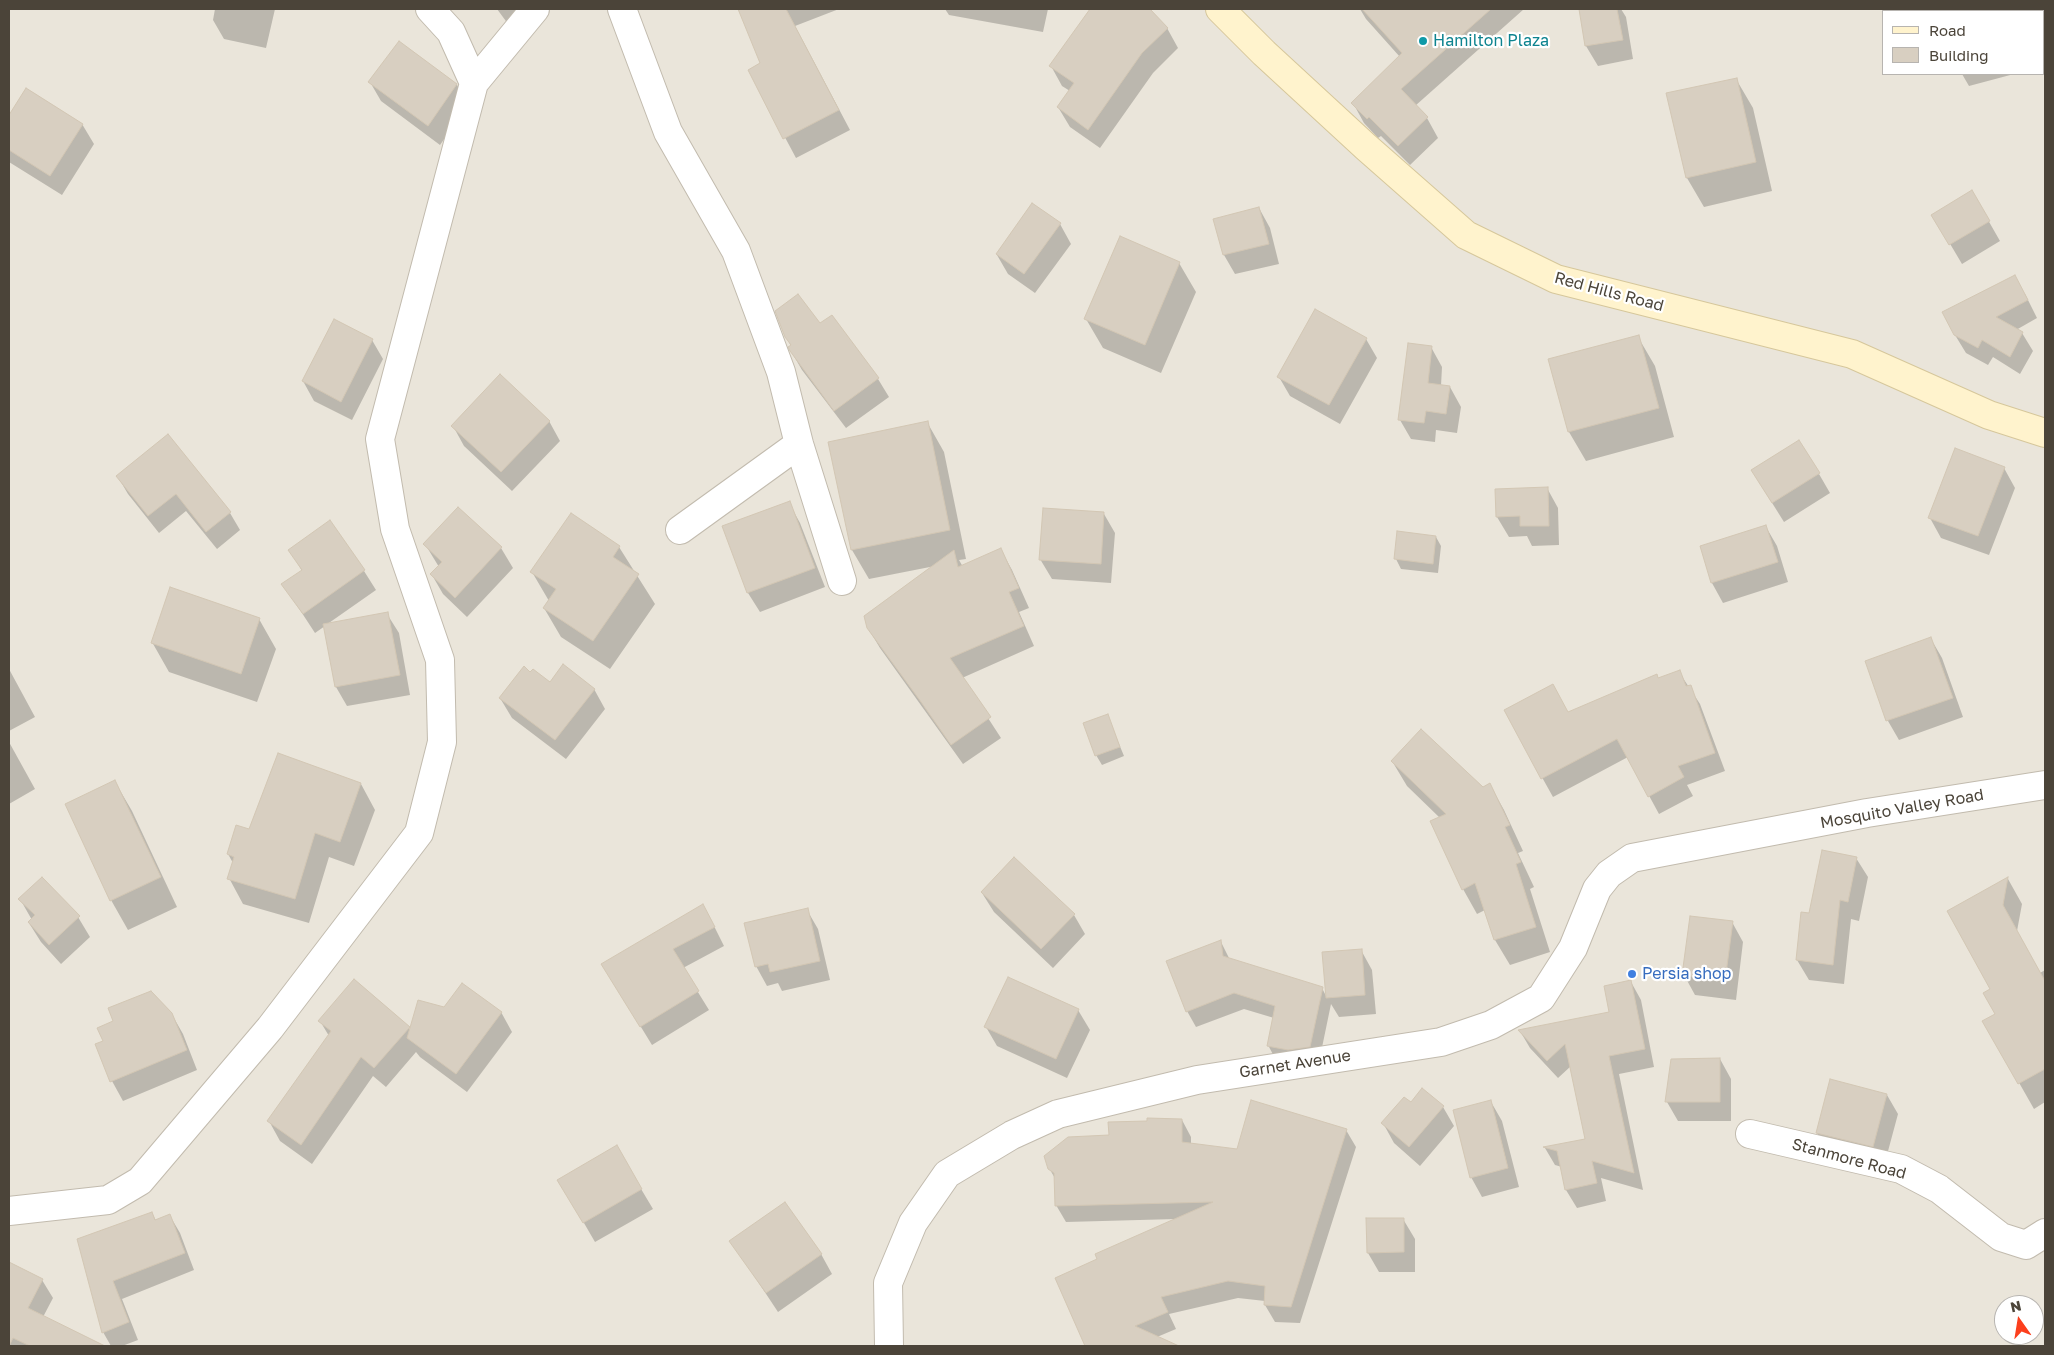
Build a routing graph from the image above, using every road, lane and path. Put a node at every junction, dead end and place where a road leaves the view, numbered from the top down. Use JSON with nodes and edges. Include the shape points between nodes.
{"nodes":[{"id":1,"x":430,"y":9,"type":"edge"},
{"id":2,"x":535,"y":9,"type":"edge"},
{"id":3,"x":622,"y":9,"type":"edge"},
{"id":4,"x":1220,"y":9,"type":"edge"},
{"id":5,"x":474,"y":83,"type":"junction"},
{"id":6,"x":2045,"y":433,"type":"edge"},
{"id":7,"x":799,"y":444,"type":"junction"},
{"id":8,"x":680,"y":530,"type":"dead end"},
{"id":9,"x":842,"y":580,"type":"dead end"},
{"id":10,"x":2045,"y":785,"type":"edge"},
{"id":11,"x":1759,"y":835,"type":"joint"},
{"id":12,"x":1750,"y":1134,"type":"dead end"},
{"id":13,"x":9,"y":1210,"type":"edge"},
{"id":14,"x":2045,"y":1233,"type":"edge"},
{"id":15,"x":888,"y":1346,"type":"edge"}],
"edges":[{"from":1,"to":5,"type":"street","via":[[451,32]]},
{"from":2,"to":5,"type":"street"},
{"from":3,"to":7,"type":"street","via":[[668,132],[736,251],[781,372]]},
{"from":4,"to":6,"type":"main road","name":"Red Hills Road","via":[[1344,127],[1466,235],[1556,279],[1852,354],[1989,414]]},
{"from":5,"to":13,"type":"street","via":[[380,439],[395,530],[440,660],[442,742],[419,832],[270,1028],[140,1181],[108,1200]]},
{"from":7,"to":8,"type":"street"},
{"from":7,"to":9,"type":"street"},
{"from":10,"to":11,"type":"street","name":"Mosquito Valley Road"},
{"from":11,"to":15,"type":"street","name":"Garnet Avenue","via":[[1632,858],[1609,874],[1597,889],[1573,948],[1541,998],[1491,1025],[1441,1042],[1197,1080],[1058,1114],[1012,1136],[947,1174],[913,1223],[888,1283]]},
{"from":12,"to":14,"type":"street","name":"Stanmore Road","via":[[1901,1169],[1939,1189],[2001,1237],[2026,1245]]}]}
